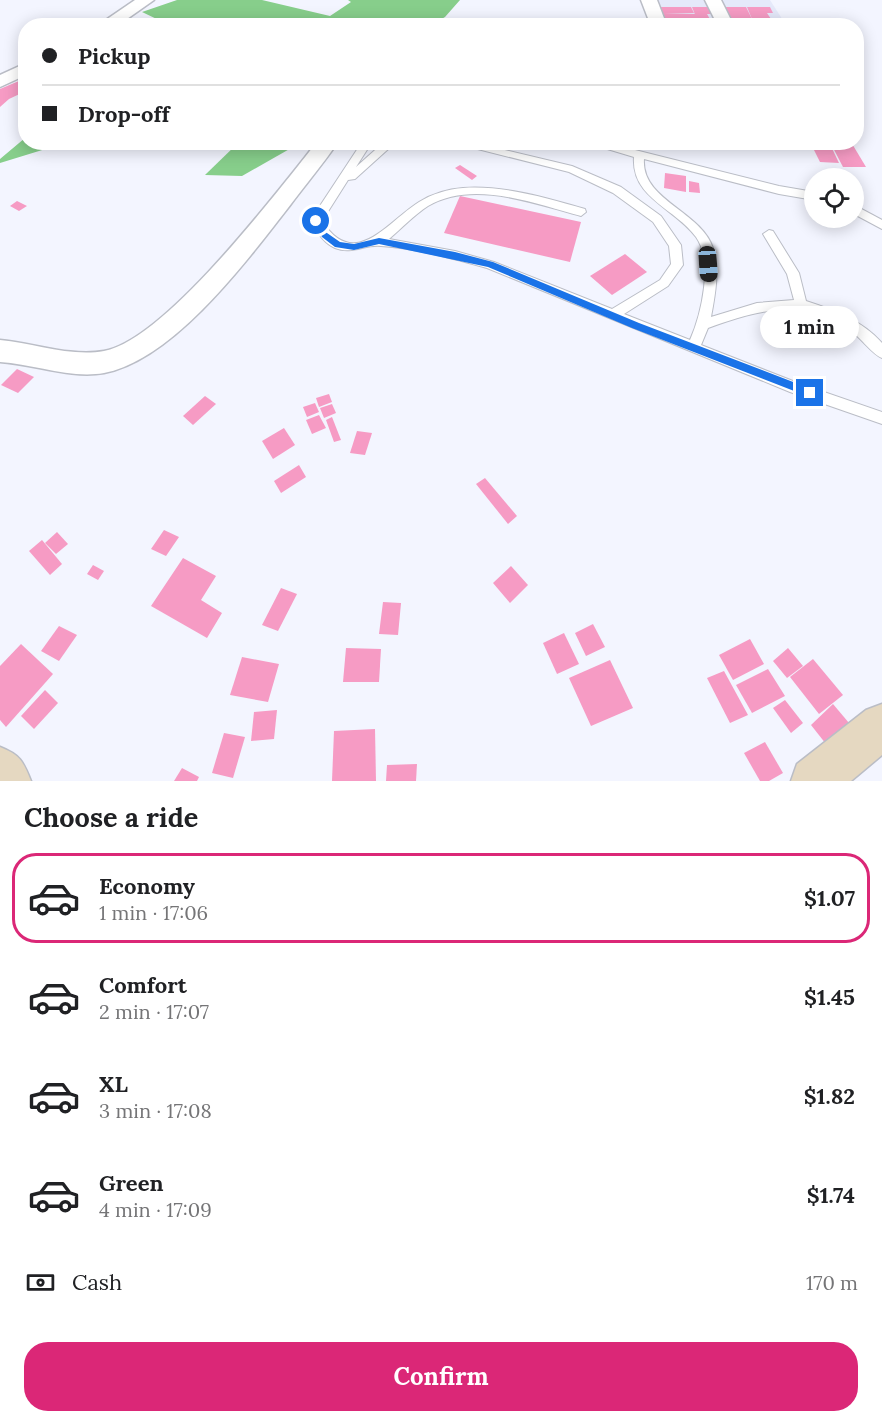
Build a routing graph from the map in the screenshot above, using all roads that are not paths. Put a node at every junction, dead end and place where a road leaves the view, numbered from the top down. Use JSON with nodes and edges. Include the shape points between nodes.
{"nodes":[{"id":1,"x":146,"y":0,"type":"edge"},
{"id":2,"x":649,"y":0,"type":"edge"},
{"id":3,"x":713,"y":0,"type":"edge"},
{"id":4,"x":118,"y":18,"type":"edge"},
{"id":5,"x":656,"y":18,"type":"edge"},
{"id":6,"x":722,"y":18,"type":"edge"},
{"id":7,"x":18,"y":72,"type":"edge"},
{"id":8,"x":0,"y":81,"type":"edge"},
{"id":9,"x":321,"y":150,"type":"edge"},
{"id":10,"x":362,"y":150,"type":"edge"},
{"id":11,"x":382,"y":150,"type":"edge"},
{"id":12,"x":490,"y":150,"type":"edge"},
{"id":13,"x":620,"y":150,"type":"edge"},
{"id":14,"x":639,"y":155,"type":"junction"},
{"id":15,"x":804,"y":194,"type":"edge"},
{"id":16,"x":322,"y":210,"type":"junction"},
{"id":17,"x":581,"y":212,"type":"dead end"},
{"id":18,"x":864,"y":215,"type":"edge"},
{"id":19,"x":882,"y":225,"type":"edge"},
{"id":20,"x":770,"y":234,"type":"dead end"},
{"id":21,"x":379,"y":241,"type":"junction"},
{"id":22,"x":801,"y":304,"type":"junction"},
{"id":23,"x":612,"y":315,"type":"junction"},
{"id":24,"x":703,"y":325,"type":"junction"},
{"id":25,"x":694,"y":347,"type":"junction"},
{"id":26,"x":0,"y":351,"type":"edge"},
{"id":27,"x":882,"y":353,"type":"edge"},
{"id":28,"x":882,"y":418,"type":"edge"},
{"id":29,"x":882,"y":726,"type":"edge"},
{"id":30,"x":0,"y":771,"type":"edge"},
{"id":31,"x":8,"y":781,"type":"edge"},
{"id":32,"x":814,"y":781,"type":"edge"}],
"edges":[{"from":1,"to":4,"type":"street"},
{"from":2,"to":5,"type":"street"},
{"from":3,"to":6,"type":"street"},
{"from":7,"to":8,"type":"street"},
{"from":9,"to":26,"type":"street","via":[[211,282],[143,344],[117,358],[83,363]]},
{"from":10,"to":16,"type":"lane"},
{"from":11,"to":16,"type":"lane"},
{"from":12,"to":23,"type":"lane","via":[[572,169],[617,190],[657,219],[675,245],[677,265],[664,283]]},
{"from":13,"to":14,"type":"lane"},
{"from":14,"to":15,"type":"lane"},
{"from":14,"to":24,"type":"lane","via":[[638,171],[646,186],[692,225],[706,246],[709,302]]},
{"from":16,"to":21,"type":"lane","via":[[316,221],[338,245],[354,247]]},
{"from":17,"to":21,"type":"lane","via":[[476,190],[456,191],[425,203]]},
{"from":18,"to":19,"type":"lane"},
{"from":20,"to":22,"type":"lane","via":[[793,273]]},
{"from":21,"to":23,"type":"lane","via":[[490,264]]},
{"from":22,"to":24,"type":"lane","via":[[744,309]]},
{"from":22,"to":27,"type":"lane","via":[[826,311],[863,331]]},
{"from":23,"to":25,"type":"lane"},
{"from":24,"to":25,"type":"lane"},
{"from":25,"to":28,"type":"lane"},
{"from":29,"to":32,"type":"street"},
{"from":30,"to":31,"type":"street"}]}
